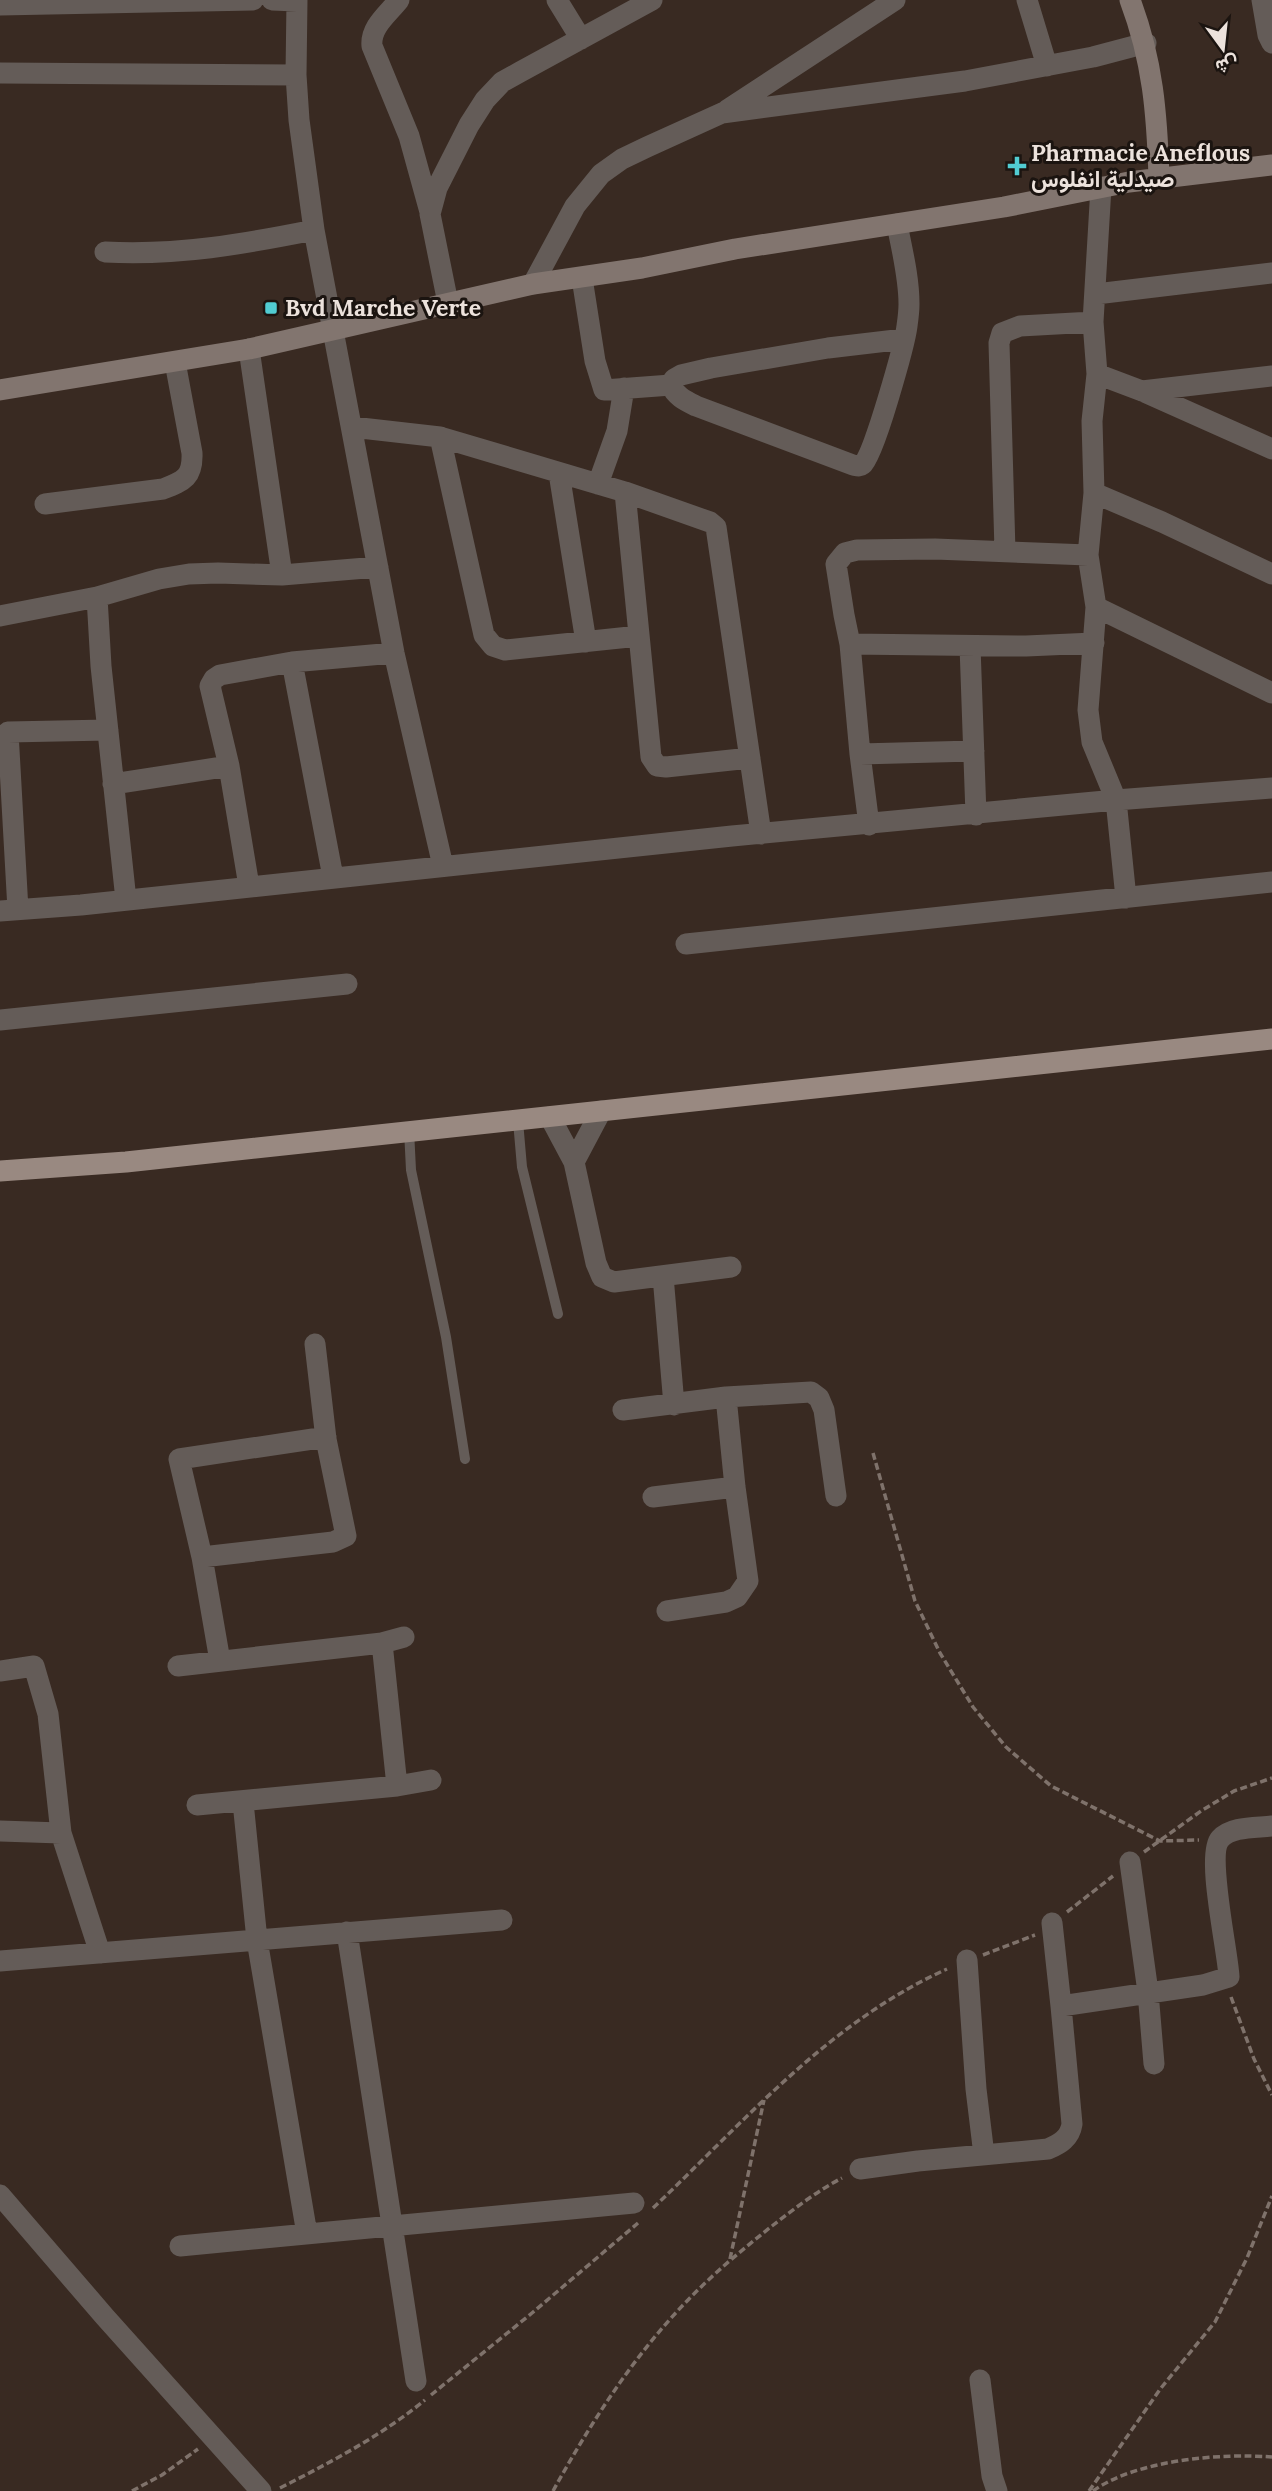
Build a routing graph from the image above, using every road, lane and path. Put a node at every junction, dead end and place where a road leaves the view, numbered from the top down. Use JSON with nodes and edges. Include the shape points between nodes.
{"nodes":[{"id":1,"x":253,"y":0,"type":"edge"},
{"id":2,"x":272,"y":0,"type":"edge"},
{"id":3,"x":297,"y":0,"type":"edge"},
{"id":4,"x":399,"y":0,"type":"edge"},
{"id":5,"x":557,"y":0,"type":"edge"},
{"id":6,"x":652,"y":0,"type":"edge"},
{"id":7,"x":895,"y":0,"type":"edge"},
{"id":8,"x":1027,"y":0,"type":"edge"},
{"id":9,"x":1130,"y":0,"type":"edge"},
{"id":10,"x":1262,"y":0,"type":"edge"},
{"id":11,"x":0,"y":5,"type":"edge"},
{"id":12,"x":581,"y":39,"type":"junction"},
{"id":13,"x":1146,"y":43,"type":"junction"},
{"id":14,"x":1272,"y":43,"type":"edge"},
{"id":15,"x":1047,"y":66,"type":"junction"},
{"id":16,"x":0,"y":73,"type":"edge"},
{"id":17,"x":296,"y":75,"type":"junction"},
{"id":18,"x":722,"y":113,"type":"junction"},
{"id":19,"x":1272,"y":165,"type":"edge"},
{"id":20,"x":1159,"y":178,"type":"junction"},
{"id":21,"x":1101,"y":187,"type":"junction"},
{"id":22,"x":430,"y":214,"type":"junction"},
{"id":23,"x":897,"y":224,"type":"junction"},
{"id":24,"x":314,"y":230,"type":"junction"},
{"id":25,"x":106,"y":252,"type":"dead end"},
{"id":26,"x":1272,"y":273,"type":"edge"},
{"id":27,"x":582,"y":278,"type":"junction"},
{"id":28,"x":533,"y":284,"type":"junction"},
{"id":29,"x":1096,"y":294,"type":"junction"},
{"id":30,"x":447,"y":303,"type":"junction"},
{"id":31,"x":1093,"y":322,"type":"junction"},
{"id":32,"x":333,"y":328,"type":"junction"},
{"id":33,"x":904,"y":340,"type":"junction"},
{"id":34,"x":249,"y":349,"type":"junction"},
{"id":35,"x":175,"y":362,"type":"junction"},
{"id":36,"x":1097,"y":374,"type":"junction"},
{"id":37,"x":1272,"y":376,"type":"edge"},
{"id":38,"x":671,"y":384,"type":"junction"},
{"id":39,"x":624,"y":388,"type":"junction"},
{"id":40,"x":0,"y":390,"type":"edge"},
{"id":41,"x":1142,"y":391,"type":"junction"},
{"id":42,"x":352,"y":427,"type":"junction"},
{"id":43,"x":440,"y":437,"type":"junction"},
{"id":44,"x":1272,"y":449,"type":"edge"},
{"id":45,"x":559,"y":473,"type":"junction"},
{"id":46,"x":598,"y":484,"type":"junction"},
{"id":47,"x":625,"y":492,"type":"junction"},
{"id":48,"x":1094,"y":493,"type":"junction"},
{"id":49,"x":45,"y":504,"type":"dead end"},
{"id":50,"x":1005,"y":551,"type":"junction"},
{"id":51,"x":1088,"y":555,"type":"junction"},
{"id":52,"x":378,"y":567,"type":"junction"},
{"id":53,"x":1272,"y":574,"type":"edge"},
{"id":54,"x":282,"y":576,"type":"junction"},
{"id":55,"x":97,"y":597,"type":"junction"},
{"id":56,"x":1096,"y":607,"type":"junction"},
{"id":57,"x":0,"y":616,"type":"edge"},
{"id":58,"x":639,"y":636,"type":"junction"},
{"id":59,"x":586,"y":642,"type":"junction"},
{"id":60,"x":1094,"y":643,"type":"junction"},
{"id":61,"x":850,"y":644,"type":"junction"},
{"id":62,"x":970,"y":646,"type":"junction"},
{"id":63,"x":394,"y":653,"type":"junction"},
{"id":64,"x":292,"y":662,"type":"junction"},
{"id":65,"x":1272,"y":692,"type":"edge"},
{"id":66,"x":107,"y":730,"type":"junction"},
{"id":67,"x":4,"y":733,"type":"edge"},
{"id":68,"x":974,"y":751,"type":"junction"},
{"id":69,"x":860,"y":754,"type":"junction"},
{"id":70,"x":750,"y":758,"type":"junction"},
{"id":71,"x":229,"y":766,"type":"junction"},
{"id":72,"x":113,"y":784,"type":"junction"},
{"id":73,"x":1272,"y":788,"type":"edge"},
{"id":74,"x":1116,"y":800,"type":"junction"},
{"id":75,"x":976,"y":815,"type":"junction"},
{"id":76,"x":869,"y":825,"type":"junction"},
{"id":77,"x":761,"y":834,"type":"junction"},
{"id":78,"x":443,"y":866,"type":"junction"},
{"id":79,"x":333,"y":877,"type":"junction"},
{"id":80,"x":1272,"y":883,"type":"edge"},
{"id":81,"x":248,"y":887,"type":"junction"},
{"id":82,"x":1126,"y":898,"type":"junction"},
{"id":83,"x":126,"y":900,"type":"junction"},
{"id":84,"x":9,"y":910,"type":"edge"},
{"id":85,"x":685,"y":944,"type":"dead end"},
{"id":86,"x":347,"y":984,"type":"dead end"},
{"id":87,"x":0,"y":1020,"type":"edge"},
{"id":88,"x":1272,"y":1039,"type":"edge"},
{"id":89,"x":601,"y":1111,"type":"junction"},
{"id":90,"x":550,"y":1117,"type":"junction"},
{"id":91,"x":519,"y":1121,"type":"junction"},
{"id":92,"x":409,"y":1130,"type":"junction"},
{"id":93,"x":574,"y":1162,"type":"junction"},
{"id":94,"x":0,"y":1171,"type":"edge"},
{"id":95,"x":731,"y":1267,"type":"dead end"},
{"id":96,"x":663,"y":1276,"type":"junction"},
{"id":97,"x":558,"y":1314,"type":"dead end"},
{"id":98,"x":315,"y":1344,"type":"dead end"},
{"id":99,"x":726,"y":1397,"type":"junction"},
{"id":100,"x":674,"y":1405,"type":"junction"},
{"id":101,"x":623,"y":1410,"type":"dead end"},
{"id":102,"x":326,"y":1437,"type":"junction"},
{"id":103,"x":873,"y":1453,"type":"dead end"},
{"id":104,"x":465,"y":1459,"type":"dead end"},
{"id":105,"x":735,"y":1487,"type":"junction"},
{"id":106,"x":836,"y":1496,"type":"dead end"},
{"id":107,"x":653,"y":1497,"type":"dead end"},
{"id":108,"x":201,"y":1557,"type":"junction"},
{"id":109,"x":667,"y":1611,"type":"dead end"},
{"id":110,"x":404,"y":1637,"type":"dead end"},
{"id":111,"x":382,"y":1643,"type":"junction"},
{"id":112,"x":220,"y":1661,"type":"junction"},
{"id":113,"x":178,"y":1666,"type":"dead end"},
{"id":114,"x":0,"y":1671,"type":"edge"},
{"id":115,"x":431,"y":1780,"type":"dead end"},
{"id":116,"x":397,"y":1786,"type":"junction"},
{"id":117,"x":243,"y":1802,"type":"junction"},
{"id":118,"x":197,"y":1805,"type":"dead end"},
{"id":119,"x":1272,"y":1826,"type":"edge"},
{"id":120,"x":0,"y":1831,"type":"edge"},
{"id":121,"x":61,"y":1833,"type":"junction"},
{"id":122,"x":1219,"y":1840,"type":"junction"},
{"id":123,"x":1130,"y":1862,"type":"dead end"},
{"id":124,"x":502,"y":1920,"type":"dead end"},
{"id":125,"x":1052,"y":1923,"type":"dead end"},
{"id":126,"x":347,"y":1933,"type":"junction"},
{"id":127,"x":257,"y":1940,"type":"junction"},
{"id":128,"x":100,"y":1953,"type":"junction"},
{"id":129,"x":967,"y":1960,"type":"joint"},
{"id":130,"x":0,"y":1961,"type":"edge"},
{"id":131,"x":1229,"y":1978,"type":"junction"},
{"id":132,"x":1148,"y":1992,"type":"junction"},
{"id":133,"x":1061,"y":2006,"type":"junction"},
{"id":134,"x":1154,"y":2064,"type":"dead end"},
{"id":135,"x":1272,"y":2095,"type":"edge"},
{"id":136,"x":765,"y":2098,"type":"junction"},
{"id":137,"x":984,"y":2155,"type":"junction"},
{"id":138,"x":860,"y":2169,"type":"joint"},
{"id":139,"x":0,"y":2195,"type":"edge"},
{"id":140,"x":1272,"y":2196,"type":"edge"},
{"id":141,"x":642,"y":2211,"type":"junction"},
{"id":142,"x":392,"y":2226,"type":"junction"},
{"id":143,"x":307,"y":2234,"type":"junction"},
{"id":144,"x":180,"y":2246,"type":"dead end"},
{"id":145,"x":730,"y":2259,"type":"junction"},
{"id":146,"x":980,"y":2380,"type":"dead end"},
{"id":147,"x":416,"y":2381,"type":"dead end"},
{"id":148,"x":213,"y":2437,"type":"junction"},
{"id":149,"x":1272,"y":2457,"type":"edge"},
{"id":150,"x":132,"y":2491,"type":"edge"},
{"id":151,"x":261,"y":2491,"type":"edge"},
{"id":152,"x":275,"y":2491,"type":"edge"},
{"id":153,"x":553,"y":2491,"type":"edge"},
{"id":154,"x":997,"y":2491,"type":"edge"},
{"id":155,"x":1091,"y":2491,"type":"edge"}],
"edges":[{"from":1,"to":11,"type":"street"},
{"from":2,"to":3,"type":"street"},
{"from":3,"to":17,"type":"street"},
{"from":4,"to":22,"type":"street","via":[[377,26],[372,46],[409,136]]},
{"from":5,"to":12,"type":"street"},
{"from":6,"to":12,"type":"street"},
{"from":7,"to":18,"type":"street"},
{"from":8,"to":15,"type":"street"},
{"from":9,"to":13,"type":"street"},
{"from":10,"to":14,"type":"street"},
{"from":12,"to":22,"type":"street","via":[[493,91],[450,160]]},
{"from":13,"to":15,"type":"street"},
{"from":13,"to":20,"type":"street","via":[[1156,97]]},
{"from":15,"to":18,"type":"street","via":[[880,94]]},
{"from":16,"to":17,"type":"street"},
{"from":17,"to":24,"type":"street"},
{"from":18,"to":28,"type":"street","via":[[622,159],[601,174],[575,206]]},
{"from":19,"to":20,"type":"street"},
{"from":20,"to":21,"type":"street"},
{"from":21,"to":23,"type":"street"},
{"from":21,"to":29,"type":"street"},
{"from":22,"to":30,"type":"street"},
{"from":23,"to":27,"type":"street"},
{"from":23,"to":33,"type":"street","via":[[909,288]]},
{"from":24,"to":25,"type":"street","via":[[197,250]]},
{"from":24,"to":32,"type":"street"},
{"from":26,"to":29,"type":"street"},
{"from":27,"to":28,"type":"street"},
{"from":27,"to":39,"type":"street","via":[[604,390]]},
{"from":28,"to":30,"type":"street"},
{"from":29,"to":31,"type":"street"},
{"from":30,"to":32,"type":"street"},
{"from":31,"to":36,"type":"street"},
{"from":31,"to":50,"type":"street","via":[[1020,326],[1002,333]]},
{"from":32,"to":34,"type":"street"},
{"from":32,"to":42,"type":"street"},
{"from":33,"to":38,"type":"street","via":[[711,368],[681,375]]},
{"from":33,"to":38,"type":"street","via":[[868,459],[860,466],[696,406],[673,391]]},
{"from":34,"to":35,"type":"street"},
{"from":34,"to":54,"type":"street"},
{"from":35,"to":40,"type":"street"},
{"from":35,"to":49,"type":"street","via":[[192,453],[188,475],[163,489]]},
{"from":36,"to":41,"type":"street"},
{"from":36,"to":48,"type":"street","via":[[1092,421]]},
{"from":37,"to":41,"type":"street"},
{"from":38,"to":39,"type":"street"},
{"from":39,"to":46,"type":"street","via":[[617,430]]},
{"from":41,"to":44,"type":"street"},
{"from":42,"to":43,"type":"street"},
{"from":42,"to":52,"type":"street"},
{"from":43,"to":45,"type":"street"},
{"from":43,"to":59,"type":"street","via":[[484,635],[505,650]]},
{"from":45,"to":46,"type":"street"},
{"from":45,"to":59,"type":"street"},
{"from":46,"to":47,"type":"street"},
{"from":47,"to":58,"type":"street"},
{"from":47,"to":70,"type":"street","via":[[716,527]]},
{"from":48,"to":51,"type":"street"},
{"from":48,"to":53,"type":"street"},
{"from":50,"to":51,"type":"street"},
{"from":50,"to":61,"type":"street","via":[[845,553],[836,564]]},
{"from":51,"to":56,"type":"street"},
{"from":52,"to":54,"type":"street"},
{"from":52,"to":63,"type":"street"},
{"from":54,"to":55,"type":"street","via":[[189,574]]},
{"from":55,"to":57,"type":"street"},
{"from":55,"to":66,"type":"street"},
{"from":56,"to":60,"type":"street"},
{"from":56,"to":65,"type":"street"},
{"from":58,"to":59,"type":"street"},
{"from":58,"to":70,"type":"street","via":[[651,757],[657,766]]},
{"from":60,"to":62,"type":"street"},
{"from":60,"to":74,"type":"street","via":[[1088,710],[1092,742]]},
{"from":61,"to":62,"type":"street"},
{"from":61,"to":69,"type":"street"},
{"from":62,"to":68,"type":"street"},
{"from":63,"to":64,"type":"street"},
{"from":63,"to":78,"type":"street"},
{"from":64,"to":71,"type":"street","via":[[214,679],[210,686]]},
{"from":64,"to":79,"type":"street"},
{"from":66,"to":67,"type":"street"},
{"from":66,"to":72,"type":"street"},
{"from":67,"to":84,"type":"street"},
{"from":68,"to":69,"type":"street"},
{"from":68,"to":75,"type":"street"},
{"from":69,"to":76,"type":"street"},
{"from":70,"to":77,"type":"street"},
{"from":71,"to":72,"type":"street"},
{"from":71,"to":81,"type":"street"},
{"from":72,"to":83,"type":"street"},
{"from":73,"to":74,"type":"street"},
{"from":74,"to":75,"type":"street"},
{"from":74,"to":82,"type":"street"},
{"from":75,"to":76,"type":"street"},
{"from":76,"to":77,"type":"street"},
{"from":77,"to":78,"type":"street"},
{"from":78,"to":79,"type":"street"},
{"from":79,"to":81,"type":"street"},
{"from":80,"to":82,"type":"street"},
{"from":81,"to":83,"type":"street"},
{"from":82,"to":85,"type":"street"},
{"from":83,"to":84,"type":"street"},
{"from":86,"to":87,"type":"street"},
{"from":88,"to":89,"type":"main road"},
{"from":89,"to":90,"type":"main road"},
{"from":89,"to":93,"type":"street"},
{"from":90,"to":91,"type":"main road"},
{"from":90,"to":93,"type":"street"},
{"from":91,"to":92,"type":"main road"},
{"from":91,"to":97,"type":"lane","via":[[522,1167]]},
{"from":92,"to":94,"type":"main road","via":[[126,1162]]},
{"from":92,"to":104,"type":"lane","via":[[411,1170],[446,1337]]},
{"from":93,"to":96,"type":"street","via":[[602,1277],[614,1282]]},
{"from":95,"to":96,"type":"street"},
{"from":96,"to":100,"type":"street"},
{"from":98,"to":102,"type":"street"},
{"from":99,"to":100,"type":"street"},
{"from":99,"to":105,"type":"street"},
{"from":99,"to":106,"type":"street","via":[[811,1392],[819,1398]]},
{"from":100,"to":101,"type":"street"},
{"from":102,"to":108,"type":"street","via":[[346,1536],[332,1542]]},
{"from":102,"to":108,"type":"street","via":[[179,1459]]},
{"from":103,"to":122,"type":"path","via":[[915,1601],[966,1696],[1006,1747],[1051,1786],[1160,1841]]},
{"from":105,"to":107,"type":"street"},
{"from":105,"to":109,"type":"street","via":[[748,1581],[737,1597],[726,1602]]},
{"from":108,"to":112,"type":"street"},
{"from":110,"to":111,"type":"street"},
{"from":111,"to":112,"type":"street"},
{"from":111,"to":116,"type":"street"},
{"from":112,"to":113,"type":"street"},
{"from":114,"to":121,"type":"street","via":[[34,1666],[48,1714]]},
{"from":115,"to":116,"type":"street"},
{"from":116,"to":117,"type":"street"},
{"from":117,"to":118,"type":"street"},
{"from":117,"to":127,"type":"street"},
{"from":119,"to":122,"type":"street","via":[[1228,1833]]},
{"from":120,"to":121,"type":"street"},
{"from":121,"to":128,"type":"street"},
{"from":122,"to":131,"type":"street","via":[[1214,1860]]},
{"from":123,"to":132,"type":"street"},
{"from":124,"to":126,"type":"street"},
{"from":125,"to":133,"type":"street"},
{"from":126,"to":127,"type":"street"},
{"from":126,"to":142,"type":"street"},
{"from":127,"to":128,"type":"street"},
{"from":127,"to":143,"type":"street"},
{"from":128,"to":130,"type":"street"},
{"from":129,"to":136,"type":"path","via":[[915,1984],[839,2033]]},
{"from":129,"to":137,"type":"street"},
{"from":131,"to":132,"type":"street"},
{"from":131,"to":135,"type":"path","via":[[1242,2029]]},
{"from":132,"to":133,"type":"street"},
{"from":132,"to":134,"type":"street"},
{"from":133,"to":137,"type":"street","via":[[1071,2132],[1048,2149]]},
{"from":136,"to":141,"type":"path","via":[[711,2153]]},
{"from":136,"to":145,"type":"path"},
{"from":137,"to":138,"type":"street"},
{"from":138,"to":145,"type":"path","via":[[818,2192]]},
{"from":139,"to":148,"type":"street"},
{"from":140,"to":155,"type":"path","via":[[1215,2322],[1161,2388]]},
{"from":141,"to":142,"type":"street"},
{"from":141,"to":152,"type":"path","via":[[532,2313],[402,2419]]},
{"from":142,"to":143,"type":"street"},
{"from":142,"to":147,"type":"street"},
{"from":143,"to":144,"type":"street"},
{"from":145,"to":153,"type":"path","via":[[686,2301],[634,2365],[578,2445]]},
{"from":146,"to":154,"type":"street"},
{"from":148,"to":150,"type":"path"},
{"from":148,"to":151,"type":"street"},
{"from":149,"to":155,"type":"path","via":[[1242,2455],[1165,2464],[1126,2473]]}]}
